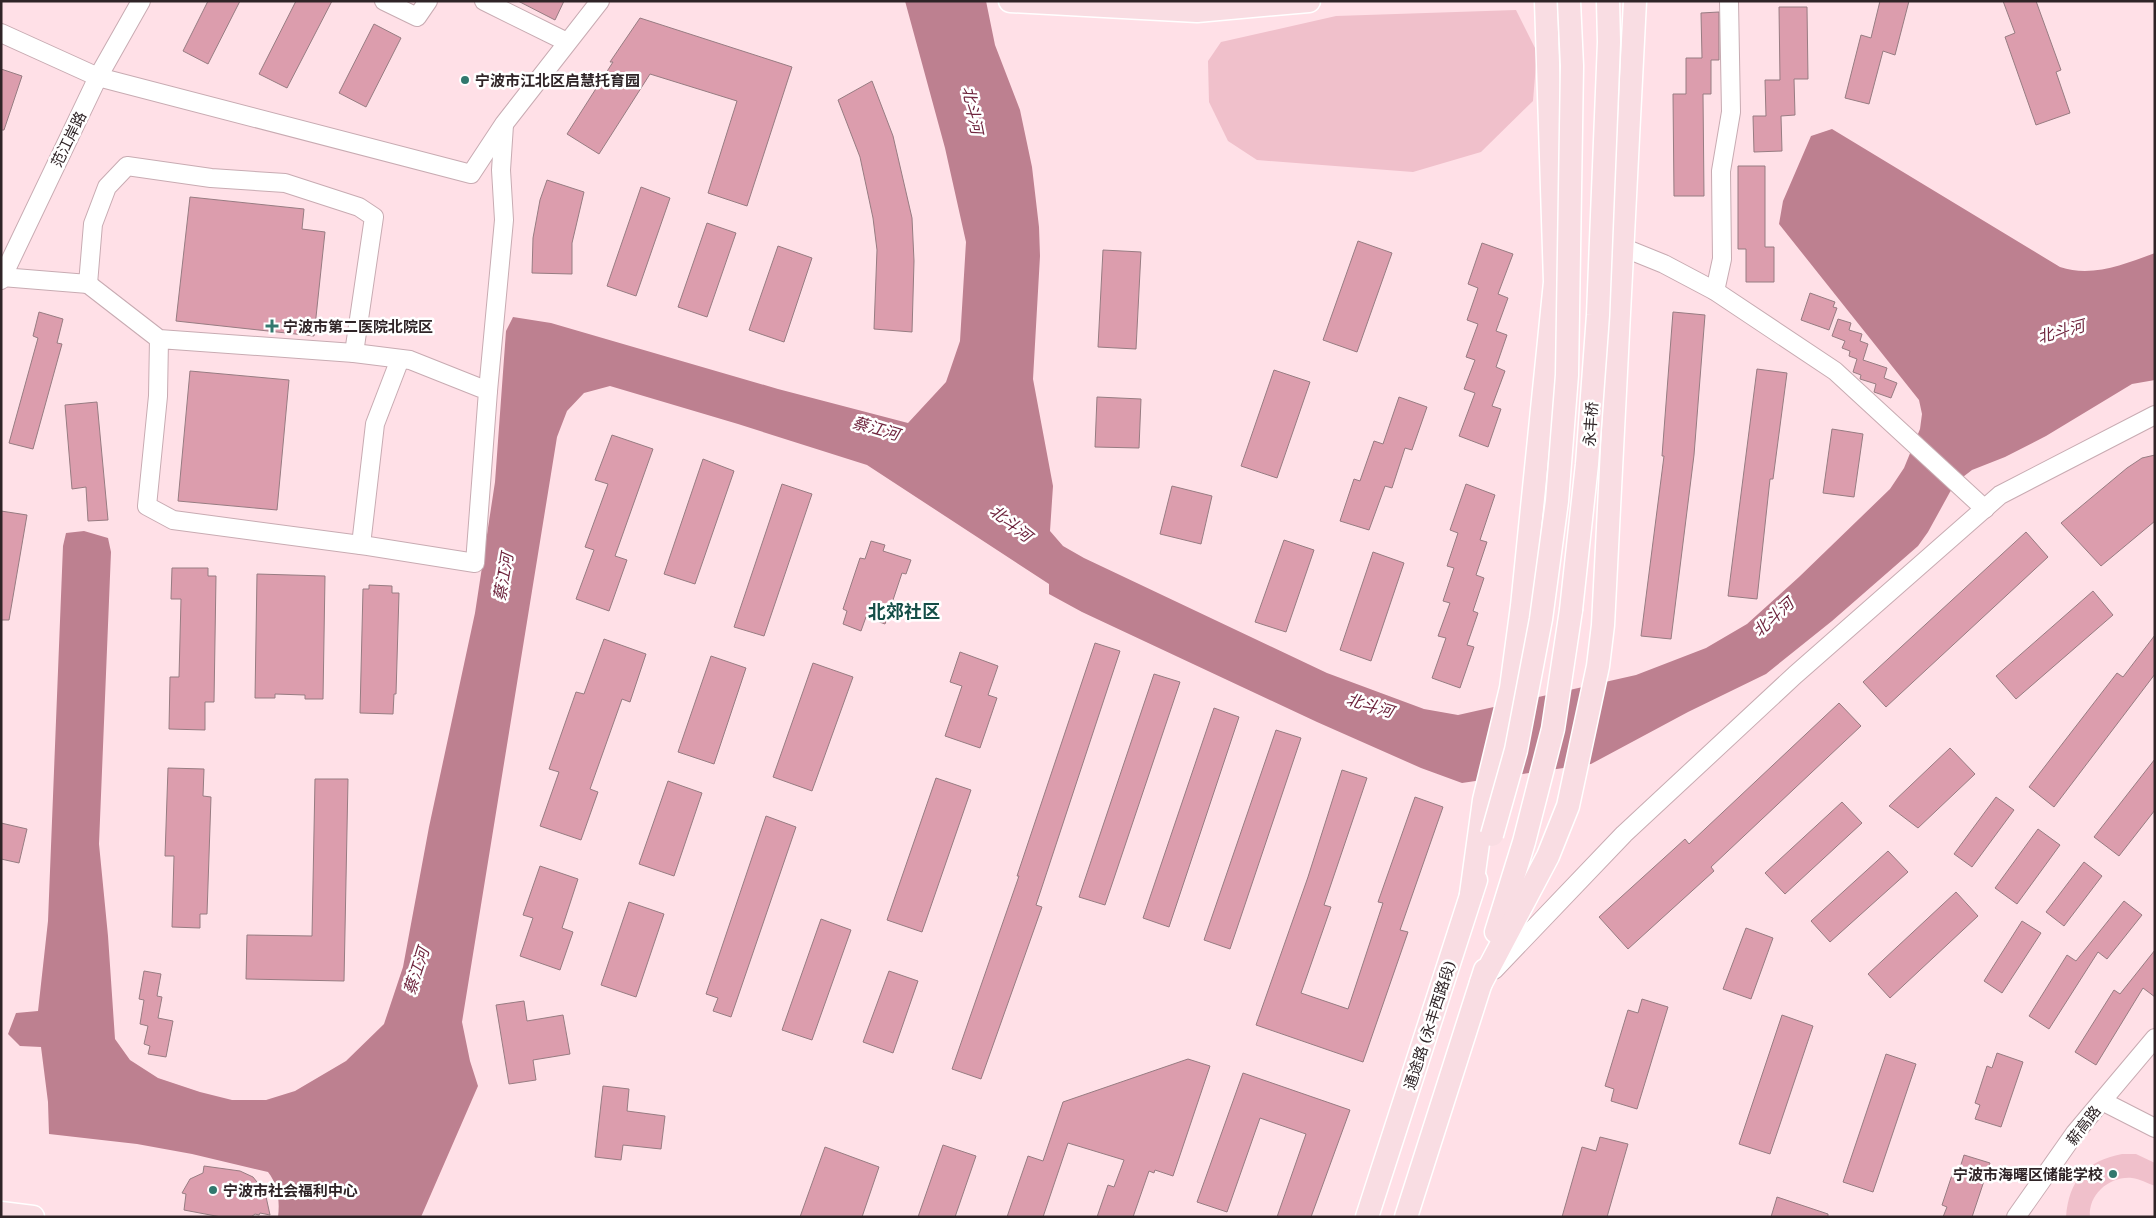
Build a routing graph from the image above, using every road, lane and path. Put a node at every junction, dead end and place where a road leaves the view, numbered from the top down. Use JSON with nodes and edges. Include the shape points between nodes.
{"nodes":[{"id":1,"x":141,"y":1,"type":"edge"},
{"id":2,"x":384,"y":1,"type":"edge"},
{"id":3,"x":428,"y":1,"type":"edge"},
{"id":4,"x":484,"y":1,"type":"edge"},
{"id":5,"x":600,"y":1,"type":"edge"},
{"id":6,"x":1309,"y":1,"type":"edge"},
{"id":7,"x":1546,"y":1,"type":"edge"},
{"id":8,"x":1569,"y":1,"type":"edge"},
{"id":9,"x":1608,"y":1,"type":"edge"},
{"id":10,"x":1635,"y":1,"type":"edge"},
{"id":11,"x":1729,"y":1,"type":"edge"},
{"id":12,"x":1015,"y":2,"type":"edge"},
{"id":13,"x":1,"y":33,"type":"edge"},
{"id":14,"x":567,"y":42,"type":"junction"},
{"id":15,"x":98,"y":77,"type":"junction"},
{"id":16,"x":504,"y":124,"type":"junction"},
{"id":17,"x":1622,"y":247,"type":"junction"},
{"id":18,"x":2,"y":279,"type":"edge"},
{"id":19,"x":88,"y":284,"type":"junction"},
{"id":20,"x":1715,"y":292,"type":"junction"},
{"id":21,"x":159,"y":339,"type":"junction"},
{"id":22,"x":354,"y":353,"type":"junction"},
{"id":23,"x":400,"y":359,"type":"junction"},
{"id":24,"x":488,"y":391,"type":"junction"},
{"id":25,"x":2155,"y":415,"type":"edge"},
{"id":26,"x":1985,"y":508,"type":"junction"},
{"id":27,"x":361,"y":545,"type":"junction"},
{"id":28,"x":1492,"y":835,"type":"joint"},
{"id":29,"x":1471,"y":894,"type":"junction"},
{"id":30,"x":1481,"y":983,"type":"junction"},
{"id":31,"x":2155,"y":1038,"type":"edge"},
{"id":32,"x":2102,"y":1101,"type":"junction"},
{"id":33,"x":2155,"y":1128,"type":"edge"},
{"id":34,"x":1,"y":1213,"type":"edge"},
{"id":35,"x":32,"y":1217,"type":"edge"},
{"id":36,"x":1368,"y":1217,"type":"edge"},
{"id":37,"x":1406,"y":1217,"type":"edge"},
{"id":38,"x":2016,"y":1217,"type":"edge"}],
"edges":[{"from":1,"to":15,"type":"street","name":"范江岸路"},
{"from":2,"to":3,"type":"street","via":[[417,17]]},
{"from":4,"to":14,"type":"street"},
{"from":5,"to":14,"type":"street"},
{"from":6,"to":12,"type":"main road","via":[[1197,11]]},
{"from":7,"to":29,"type":"main road","via":[[1555,282],[1511,688],[1484,800]]},
{"from":8,"to":28,"type":"main road","name":"永丰桥","bridge":true,"via":[[1572,66],[1567,365],[1557,501],[1541,619],[1518,741]]},
{"from":9,"to":30,"type":"main road","name":"永丰桥","bridge":true,"via":[[1598,315],[1587,464],[1571,610],[1554,729]]},
{"from":10,"to":17,"type":"main road"},
{"from":11,"to":20,"type":"street","via":[[1731,112],[1721,171],[1722,259]]},
{"from":13,"to":15,"type":"street"},
{"from":14,"to":16,"type":"street"},
{"from":15,"to":16,"type":"street","via":[[471,174]]},
{"from":15,"to":18,"type":"street","name":"范江岸路"},
{"from":16,"to":24,"type":"street","via":[[501,170],[504,220]]},
{"from":17,"to":20,"type":"street","via":[[1664,264]]},
{"from":17,"to":30,"type":"main road","via":[[1598,666],[1568,806],[1548,856]]},
{"from":18,"to":19,"type":"street"},
{"from":19,"to":21,"type":"street"},
{"from":19,"to":22,"type":"street","via":[[93,224],[107,187],[127,166],[211,178],[285,183],[359,207],[374,217]]},
{"from":20,"to":26,"type":"street","via":[[1835,371]]},
{"from":21,"to":22,"type":"street"},
{"from":21,"to":27,"type":"street","via":[[158,396],[147,506],[173,520]]},
{"from":22,"to":23,"type":"street"},
{"from":23,"to":24,"type":"street"},
{"from":23,"to":27,"type":"street","via":[[374,424]]},
{"from":24,"to":27,"type":"street","via":[[475,563]]},
{"from":25,"to":26,"type":"street","via":[[2000,494]]},
{"from":26,"to":30,"type":"street","via":[[1795,676],[1624,834]]},
{"from":28,"to":29,"type":"main road","name":"通途路 (永丰西路段)"},
{"from":29,"to":36,"type":"main road","name":"通途路 (永丰西路段)"},
{"from":30,"to":37,"type":"main road"},
{"from":31,"to":32,"type":"street","name":"薪高路"},
{"from":32,"to":33,"type":"street"},
{"from":32,"to":38,"type":"street","name":"薪高路","via":[[2075,1133]]},
{"from":34,"to":35,"type":"main road"}]}
